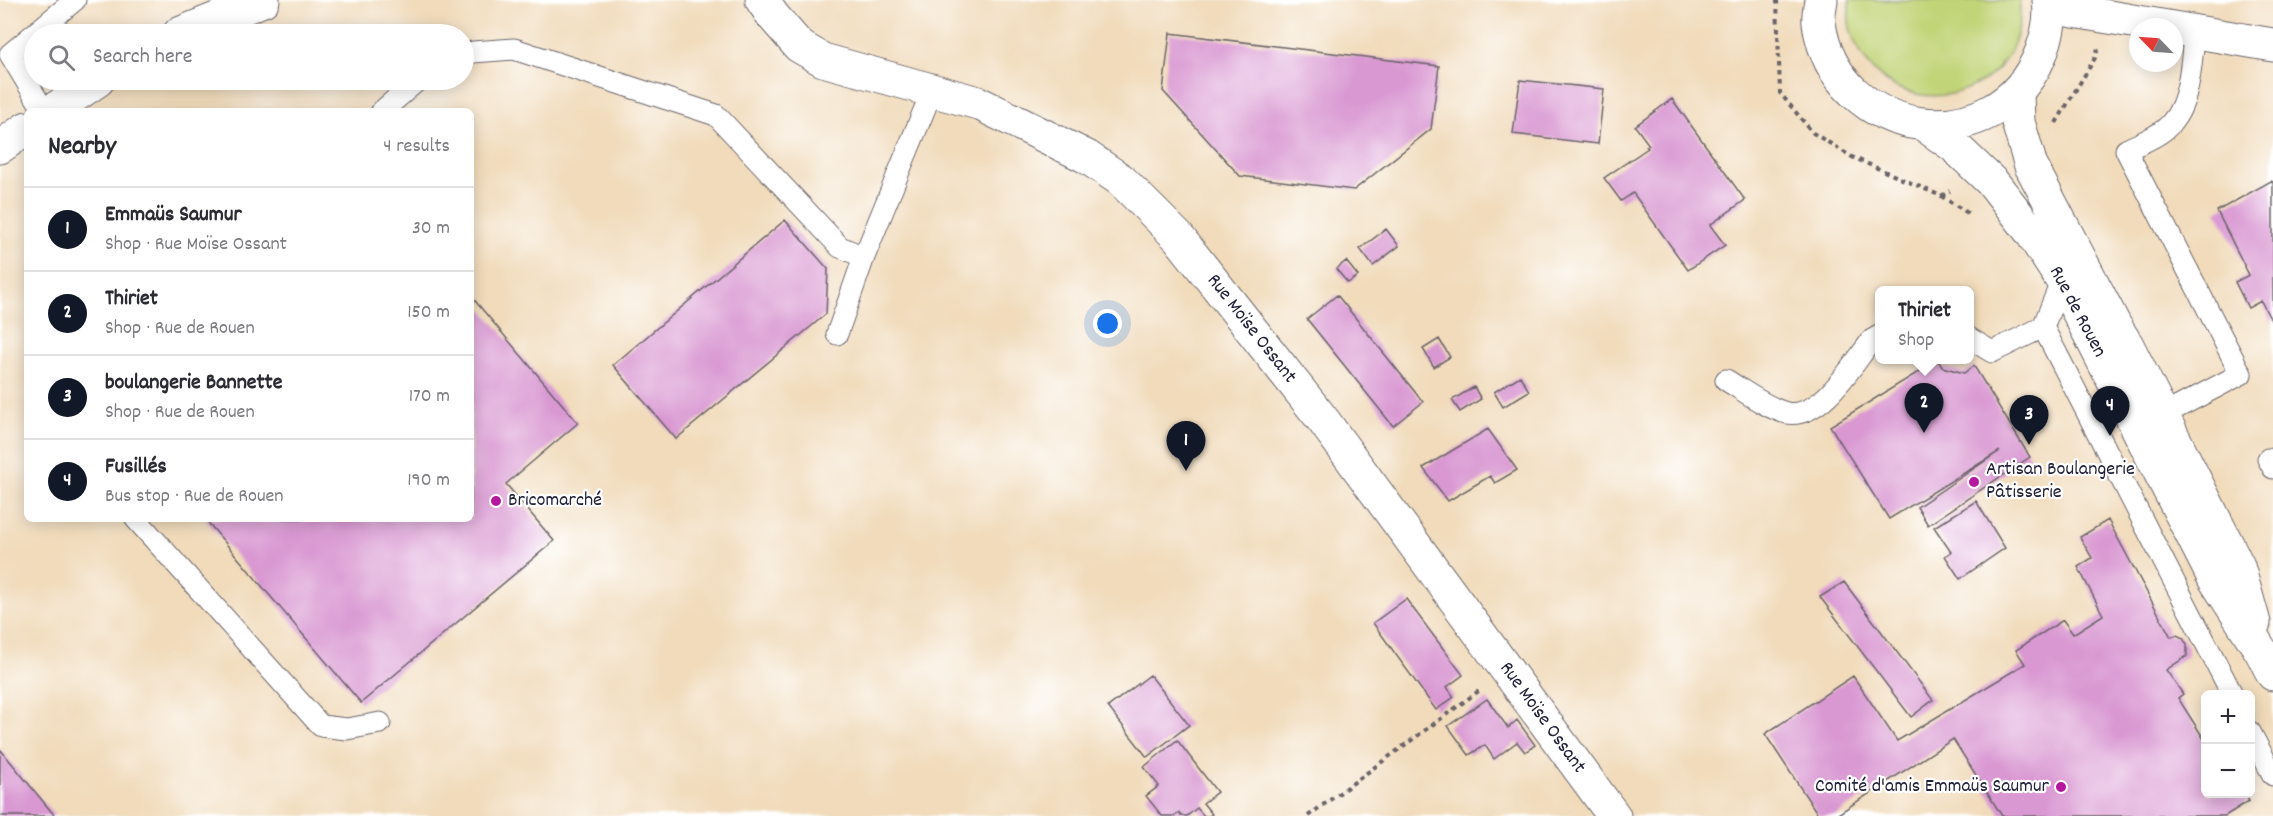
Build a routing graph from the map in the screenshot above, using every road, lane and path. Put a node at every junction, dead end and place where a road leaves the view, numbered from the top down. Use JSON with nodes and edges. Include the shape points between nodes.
{"nodes":[{"id":1,"x":75,"y":0,"type":"edge"},
{"id":2,"x":263,"y":0,"type":"edge"},
{"id":3,"x":762,"y":0,"type":"edge"},
{"id":4,"x":1821,"y":0,"type":"edge"},
{"id":5,"x":2050,"y":3,"type":"edge"},
{"id":6,"x":2101,"y":14,"type":"junction"},
{"id":7,"x":44,"y":24,"type":"edge"},
{"id":8,"x":204,"y":24,"type":"edge"},
{"id":9,"x":2195,"y":31,"type":"junction"},
{"id":10,"x":24,"y":40,"type":"edge"},
{"id":11,"x":2273,"y":45,"type":"edge"},
{"id":12,"x":474,"y":52,"type":"edge"},
{"id":13,"x":5,"y":55,"type":"edge"},
{"id":14,"x":24,"y":82,"type":"edge"},
{"id":15,"x":29,"y":90,"type":"edge"},
{"id":16,"x":83,"y":90,"type":"edge"},
{"id":17,"x":406,"y":90,"type":"edge"},
{"id":18,"x":932,"y":91,"type":"junction"},
{"id":19,"x":2016,"y":92,"type":"junction"},
{"id":20,"x":42,"y":108,"type":"edge"},
{"id":21,"x":56,"y":108,"type":"edge"},
{"id":22,"x":385,"y":108,"type":"edge"},
{"id":23,"x":1926,"y":126,"type":"junction"},
{"id":24,"x":2054,"y":129,"type":"dead end"},
{"id":25,"x":24,"y":130,"type":"edge"},
{"id":26,"x":0,"y":147,"type":"edge"},
{"id":27,"x":864,"y":257,"type":"junction"},
{"id":28,"x":2062,"y":280,"type":"junction"},
{"id":29,"x":2043,"y":327,"type":"junction"},
{"id":30,"x":837,"y":334,"type":"dead end"},
{"id":31,"x":1875,"y":338,"type":"edge"},
{"id":32,"x":1974,"y":341,"type":"edge"},
{"id":33,"x":1726,"y":380,"type":"dead end"},
{"id":34,"x":2147,"y":416,"type":"junction"},
{"id":35,"x":139,"y":522,"type":"edge"},
{"id":36,"x":2267,"y":662,"type":"edge"},
{"id":37,"x":1507,"y":669,"type":"junction"},
{"id":38,"x":2230,"y":690,"type":"edge"},
{"id":39,"x":380,"y":723,"type":"dead end"},
{"id":40,"x":2255,"y":741,"type":"edge"},
{"id":41,"x":2273,"y":775,"type":"edge"},
{"id":42,"x":1308,"y":816,"type":"edge"},
{"id":43,"x":1614,"y":816,"type":"edge"}],
"edges":[{"from":1,"to":7,"type":"lane"},
{"from":2,"to":8,"type":"street"},
{"from":3,"to":18,"type":"street","name":"Rue Moïse Ossant","via":[[800,46],[823,60]]},
{"from":4,"to":23,"type":"street","via":[[1819,22],[1829,57],[1849,88],[1878,111]]},
{"from":5,"to":6,"type":"street"},
{"from":5,"to":19,"type":"street","via":[[2047,38],[2036,66]]},
{"from":6,"to":9,"type":"street"},
{"from":6,"to":24,"type":"path","via":[[2095,58]]},
{"from":9,"to":11,"type":"street"},
{"from":9,"to":34,"type":"lane","via":[[2180,109],[2163,131],[2127,150],[2241,374]]},
{"from":10,"to":13,"type":"lane"},
{"from":12,"to":27,"type":"lane","via":[[514,49],[716,115],[840,247]]},
{"from":13,"to":14,"type":"lane"},
{"from":15,"to":20,"type":"lane"},
{"from":16,"to":21,"type":"street"},
{"from":17,"to":22,"type":"lane"},
{"from":18,"to":27,"type":"lane"},
{"from":18,"to":37,"type":"street","name":"Rue Moïse Ossant","via":[[978,103],[1087,157],[1121,180],[1178,237],[1323,420]]},
{"from":19,"to":23,"type":"street","via":[[1980,116],[1959,123]]},
{"from":19,"to":34,"type":"street","name":"Rue de Rouen","via":[[2018,122],[2031,166]]},
{"from":23,"to":28,"type":"street","name":"Rue de Rouen","via":[[1994,184]]},
{"from":25,"to":26,"type":"street"},
{"from":27,"to":30,"type":"lane"},
{"from":28,"to":29,"type":"lane"},
{"from":28,"to":34,"type":"street","name":"Rue de Rouen"},
{"from":29,"to":32,"type":"lane","via":[[1992,352]]},
{"from":29,"to":38,"type":"lane"},
{"from":31,"to":33,"type":"lane","via":[[1825,400],[1807,411],[1788,413]]},
{"from":34,"to":36,"type":"street","name":"Rue de Rouen","via":[[2238,566]]},
{"from":35,"to":39,"type":"lane","via":[[321,726],[347,729]]},
{"from":37,"to":42,"type":"path"},
{"from":37,"to":43,"type":"street","name":"Rue Moïse Ossant"},
{"from":40,"to":41,"type":"lane"}]}
